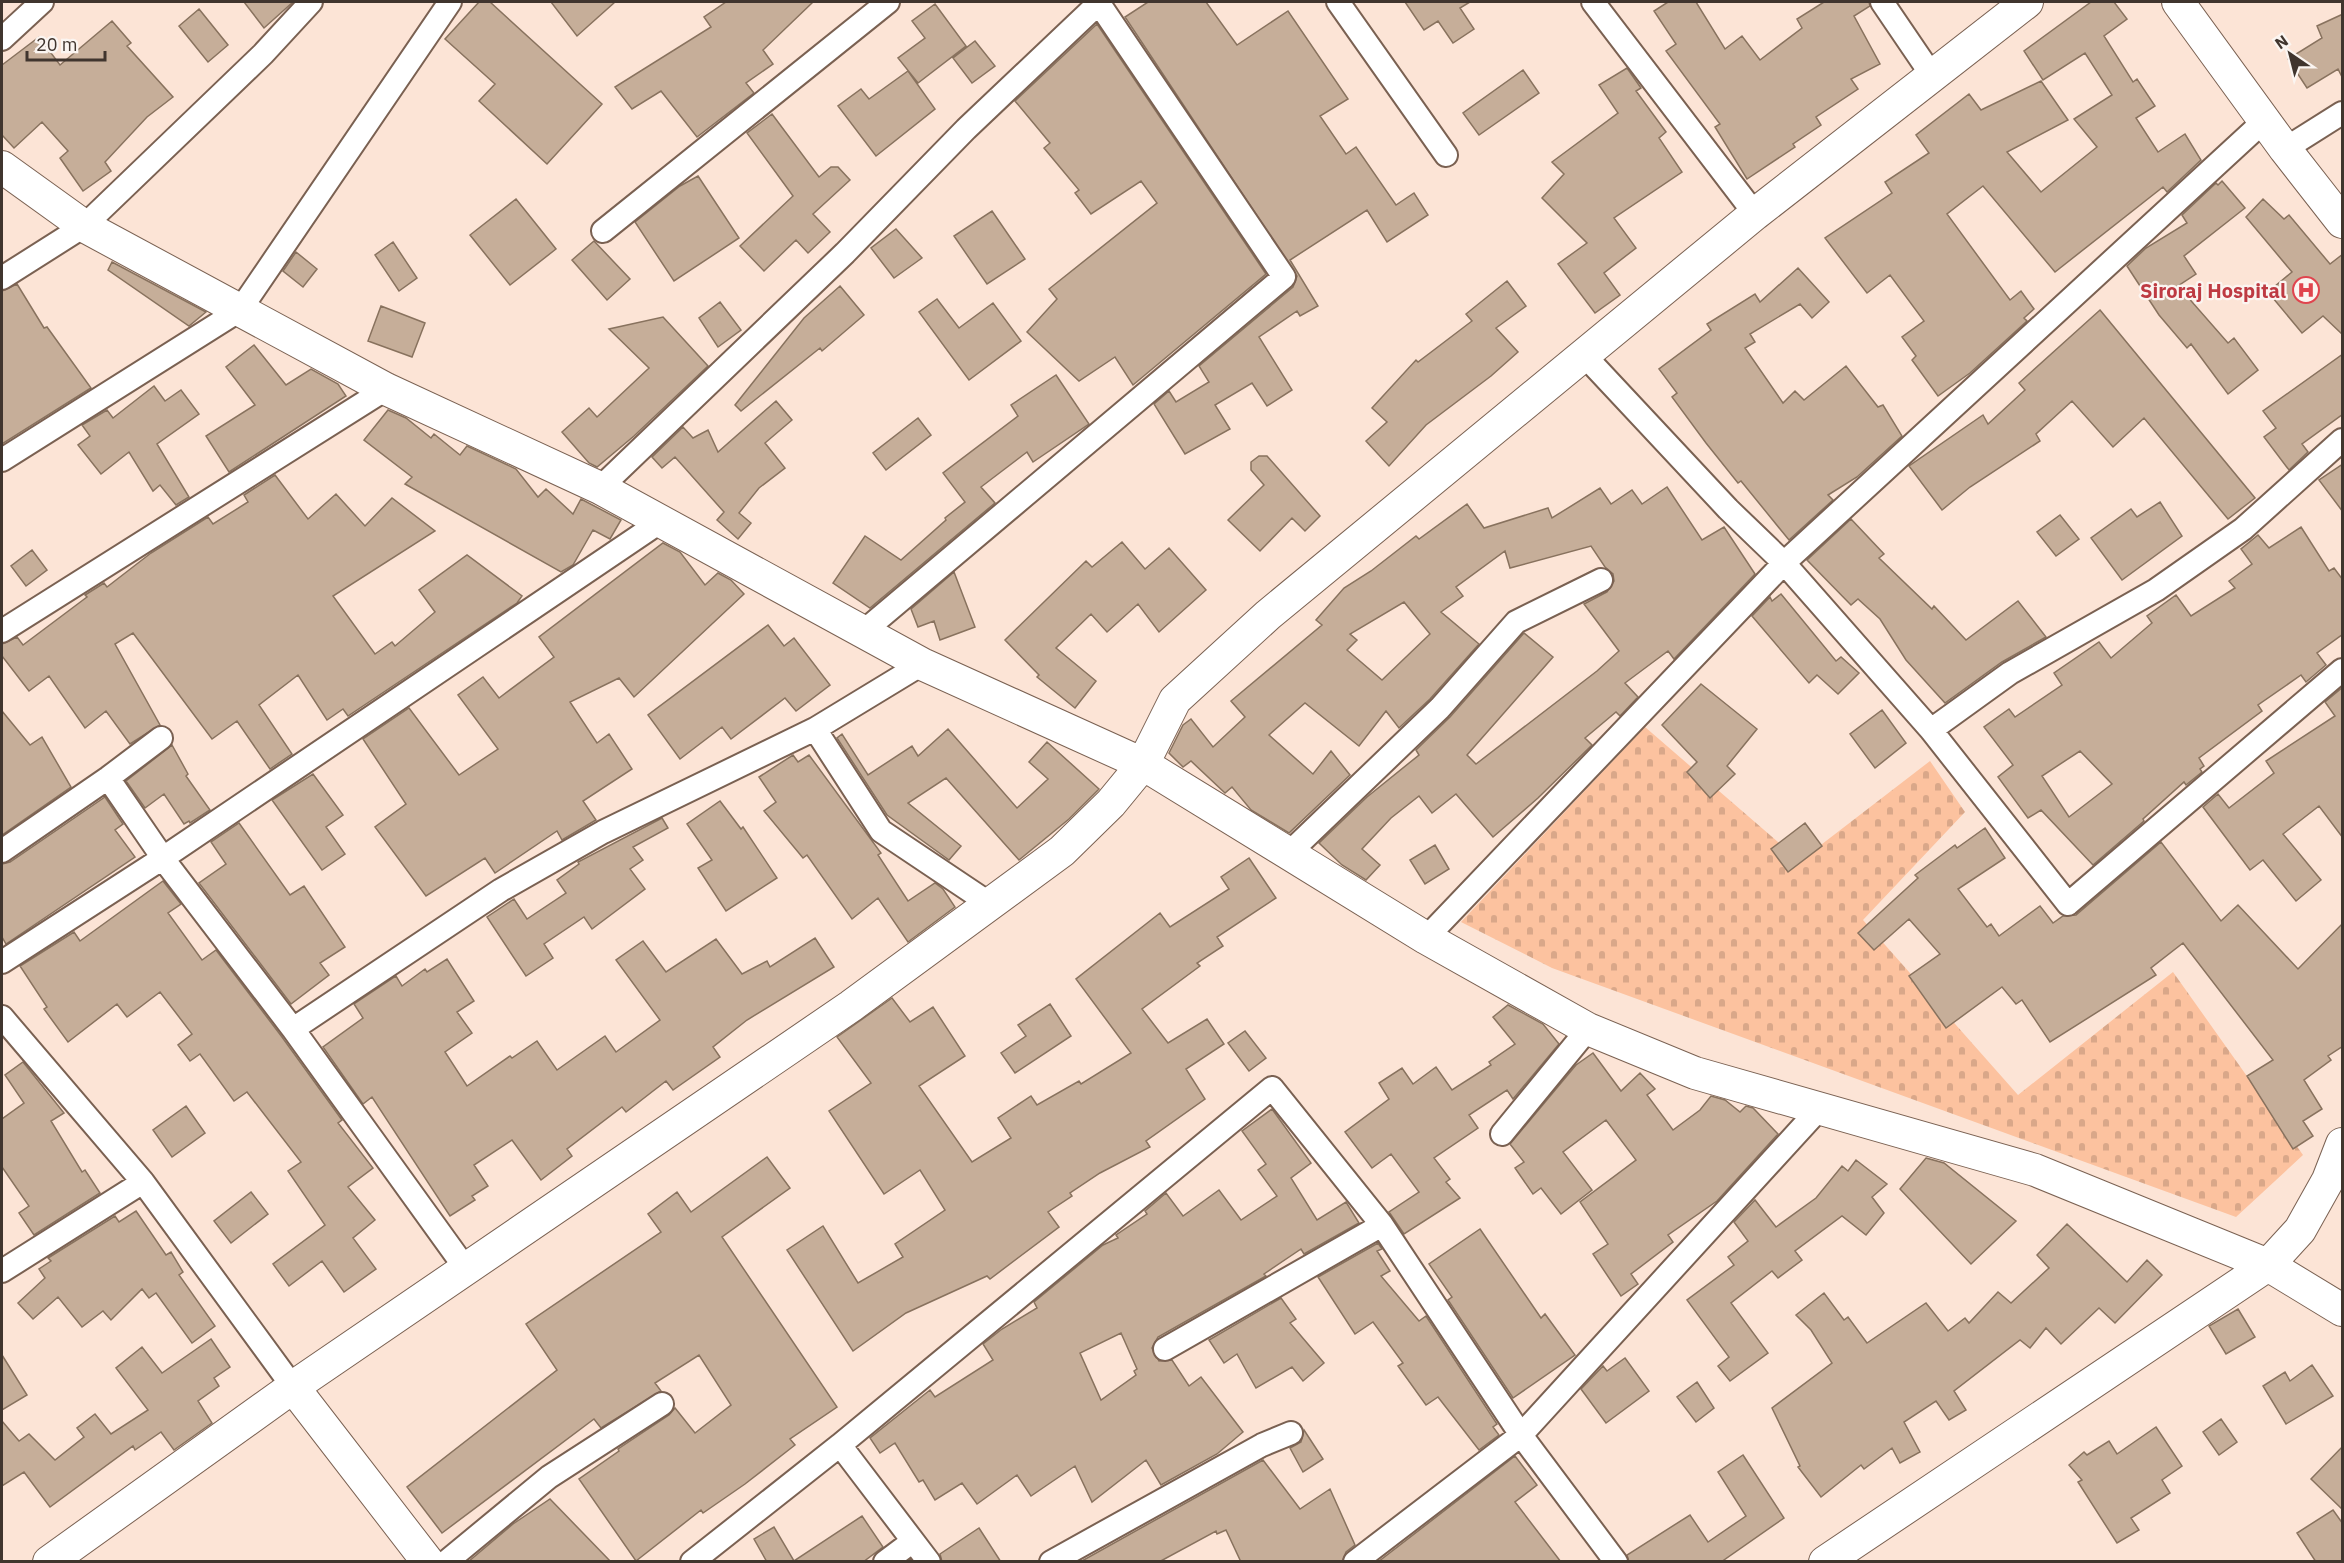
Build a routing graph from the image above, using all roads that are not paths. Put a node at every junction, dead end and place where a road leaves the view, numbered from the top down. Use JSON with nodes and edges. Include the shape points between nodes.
{"nodes":[{"id":1,"x":42,"y":2,"type":"edge"},
{"id":2,"x":311,"y":2,"type":"edge"},
{"id":3,"x":450,"y":2,"type":"edge"},
{"id":4,"x":888,"y":2,"type":"edge"},
{"id":5,"x":1099,"y":2,"type":"edge"},
{"id":6,"x":1338,"y":2,"type":"edge"},
{"id":7,"x":1593,"y":2,"type":"edge"},
{"id":8,"x":1882,"y":2,"type":"edge"},
{"id":9,"x":2026,"y":2,"type":"edge"},
{"id":10,"x":2178,"y":2,"type":"edge"},
{"id":11,"x":2,"y":39,"type":"edge"},
{"id":12,"x":1933,"y":76,"type":"junction"},
{"id":13,"x":2343,"y":112,"type":"edge"},
{"id":14,"x":2264,"y":121,"type":"junction"},
{"id":15,"x":2285,"y":149,"type":"junction"},
{"id":16,"x":1446,"y":155,"type":"dead end"},
{"id":17,"x":2,"y":167,"type":"edge"},
{"id":18,"x":1755,"y":214,"type":"junction"},
{"id":19,"x":2343,"y":222,"type":"edge"},
{"id":20,"x":84,"y":226,"type":"junction"},
{"id":21,"x":603,"y":231,"type":"dead end"},
{"id":22,"x":2,"y":278,"type":"edge"},
{"id":23,"x":240,"y":310,"type":"junction"},
{"id":24,"x":1584,"y":355,"type":"junction"},
{"id":25,"x":386,"y":389,"type":"junction"},
{"id":26,"x":2343,"y":440,"type":"edge"},
{"id":27,"x":2,"y":460,"type":"edge"},
{"id":28,"x":600,"y":488,"type":"junction"},
{"id":29,"x":660,"y":522,"type":"junction"},
{"id":30,"x":1784,"y":563,"type":"junction"},
{"id":31,"x":1601,"y":580,"type":"dead end"},
{"id":32,"x":2,"y":631,"type":"edge"},
{"id":33,"x":864,"y":632,"type":"junction"},
{"id":34,"x":922,"y":664,"type":"junction"},
{"id":35,"x":2343,"y":670,"type":"edge"},
{"id":36,"x":815,"y":729,"type":"junction"},
{"id":37,"x":1931,"y":730,"type":"junction"},
{"id":38,"x":161,"y":738,"type":"dead end"},
{"id":39,"x":1143,"y":764,"type":"junction"},
{"id":40,"x":108,"y":778,"type":"junction"},
{"id":41,"x":2,"y":851,"type":"edge"},
{"id":42,"x":1289,"y":854,"type":"junction"},
{"id":43,"x":163,"y":858,"type":"junction"},
{"id":44,"x":990,"y":904,"type":"junction"},
{"id":45,"x":1426,"y":938,"type":"junction"},
{"id":46,"x":2,"y":962,"type":"edge"},
{"id":47,"x":2,"y":1017,"type":"edge"},
{"id":48,"x":292,"y":1029,"type":"junction"},
{"id":49,"x":1588,"y":1029,"type":"junction"},
{"id":50,"x":1820,"y":1108,"type":"junction"},
{"id":51,"x":1502,"y":1134,"type":"dead end"},
{"id":52,"x":2343,"y":1144,"type":"edge"},
{"id":53,"x":143,"y":1182,"type":"junction"},
{"id":54,"x":1382,"y":1225,"type":"junction"},
{"id":55,"x":2268,"y":1265,"type":"junction"},
{"id":56,"x":466,"y":1269,"type":"junction"},
{"id":57,"x":2,"y":1271,"type":"edge"},
{"id":58,"x":2343,"y":1310,"type":"edge"},
{"id":59,"x":1165,"y":1349,"type":"dead end"},
{"id":60,"x":292,"y":1387,"type":"junction"},
{"id":61,"x":662,"y":1404,"type":"dead end"},
{"id":62,"x":1291,"y":1433,"type":"dead end"},
{"id":63,"x":1521,"y":1435,"type":"junction"},
{"id":64,"x":840,"y":1445,"type":"junction"},
{"id":65,"x":913,"y":1541,"type":"junction"},
{"id":66,"x":49,"y":1562,"type":"edge"},
{"id":67,"x":428,"y":1562,"type":"edge"},
{"id":68,"x":446,"y":1562,"type":"edge"},
{"id":69,"x":692,"y":1562,"type":"edge"},
{"id":70,"x":885,"y":1562,"type":"edge"},
{"id":71,"x":929,"y":1562,"type":"edge"},
{"id":72,"x":1051,"y":1562,"type":"edge"},
{"id":73,"x":1355,"y":1562,"type":"edge"},
{"id":74,"x":1616,"y":1562,"type":"edge"},
{"id":75,"x":1825,"y":1562,"type":"edge"}],
"edges":[{"from":1,"to":11,"type":"street"},
{"from":2,"to":20,"type":"street","via":[[263,54]]},
{"from":3,"to":23,"type":"street"},
{"from":4,"to":21,"type":"street"},
{"from":5,"to":28,"type":"street"},
{"from":5,"to":33,"type":"street","via":[[1284,277]]},
{"from":6,"to":16,"type":"street"},
{"from":7,"to":18,"type":"street"},
{"from":8,"to":12,"type":"street"},
{"from":9,"to":12,"type":"main road"},
{"from":10,"to":14,"type":"main road"},
{"from":12,"to":18,"type":"main road"},
{"from":13,"to":15,"type":"street"},
{"from":14,"to":15,"type":"main road"},
{"from":14,"to":30,"type":"street"},
{"from":15,"to":19,"type":"main road"},
{"from":17,"to":20,"type":"main road"},
{"from":18,"to":24,"type":"main road"},
{"from":20,"to":22,"type":"street"},
{"from":20,"to":23,"type":"main road"},
{"from":23,"to":25,"type":"main road"},
{"from":23,"to":27,"type":"street"},
{"from":24,"to":30,"type":"street"},
{"from":24,"to":39,"type":"main road","via":[[1269,615],[1175,700]]},
{"from":25,"to":28,"type":"main road"},
{"from":25,"to":32,"type":"street"},
{"from":26,"to":37,"type":"street","via":[[2243,529],[2156,590],[2010,674]]},
{"from":28,"to":29,"type":"main road"},
{"from":29,"to":33,"type":"main road"},
{"from":29,"to":43,"type":"street"},
{"from":30,"to":37,"type":"street"},
{"from":30,"to":45,"type":"street"},
{"from":31,"to":42,"type":"street","via":[[1516,622],[1440,708]]},
{"from":33,"to":34,"type":"main road"},
{"from":34,"to":36,"type":"street"},
{"from":34,"to":39,"type":"main road"},
{"from":35,"to":37,"type":"street","via":[[2068,904]]},
{"from":36,"to":44,"type":"street","via":[[881,831]]},
{"from":36,"to":48,"type":"street","via":[[603,832],[512,884]]},
{"from":38,"to":40,"type":"street"},
{"from":39,"to":42,"type":"main road"},
{"from":39,"to":44,"type":"main road","via":[[1111,803],[1062,851]]},
{"from":40,"to":41,"type":"street"},
{"from":40,"to":43,"type":"street"},
{"from":42,"to":45,"type":"main road"},
{"from":43,"to":46,"type":"street"},
{"from":43,"to":48,"type":"street"},
{"from":44,"to":56,"type":"main road","via":[[852,1006]]},
{"from":45,"to":49,"type":"main road"},
{"from":47,"to":53,"type":"street"},
{"from":48,"to":56,"type":"street"},
{"from":49,"to":50,"type":"main road","via":[[1695,1072]]},
{"from":49,"to":51,"type":"street"},
{"from":50,"to":55,"type":"main road","via":[[2035,1170]]},
{"from":50,"to":63,"type":"street"},
{"from":52,"to":55,"type":"main road","via":[[2300,1230]]},
{"from":53,"to":57,"type":"street"},
{"from":53,"to":60,"type":"street"},
{"from":54,"to":59,"type":"street"},
{"from":54,"to":63,"type":"street"},
{"from":54,"to":64,"type":"street","via":[[1272,1088]]},
{"from":55,"to":58,"type":"main road"},
{"from":55,"to":75,"type":"main road"},
{"from":56,"to":60,"type":"main road"},
{"from":60,"to":66,"type":"main road"},
{"from":60,"to":67,"type":"main road"},
{"from":61,"to":68,"type":"street","via":[[549,1477]]},
{"from":62,"to":72,"type":"street","via":[[1262,1445]]},
{"from":63,"to":73,"type":"street"},
{"from":63,"to":74,"type":"street"},
{"from":64,"to":65,"type":"street"},
{"from":64,"to":69,"type":"street"},
{"from":65,"to":70,"type":"street"},
{"from":65,"to":71,"type":"street"}]}
